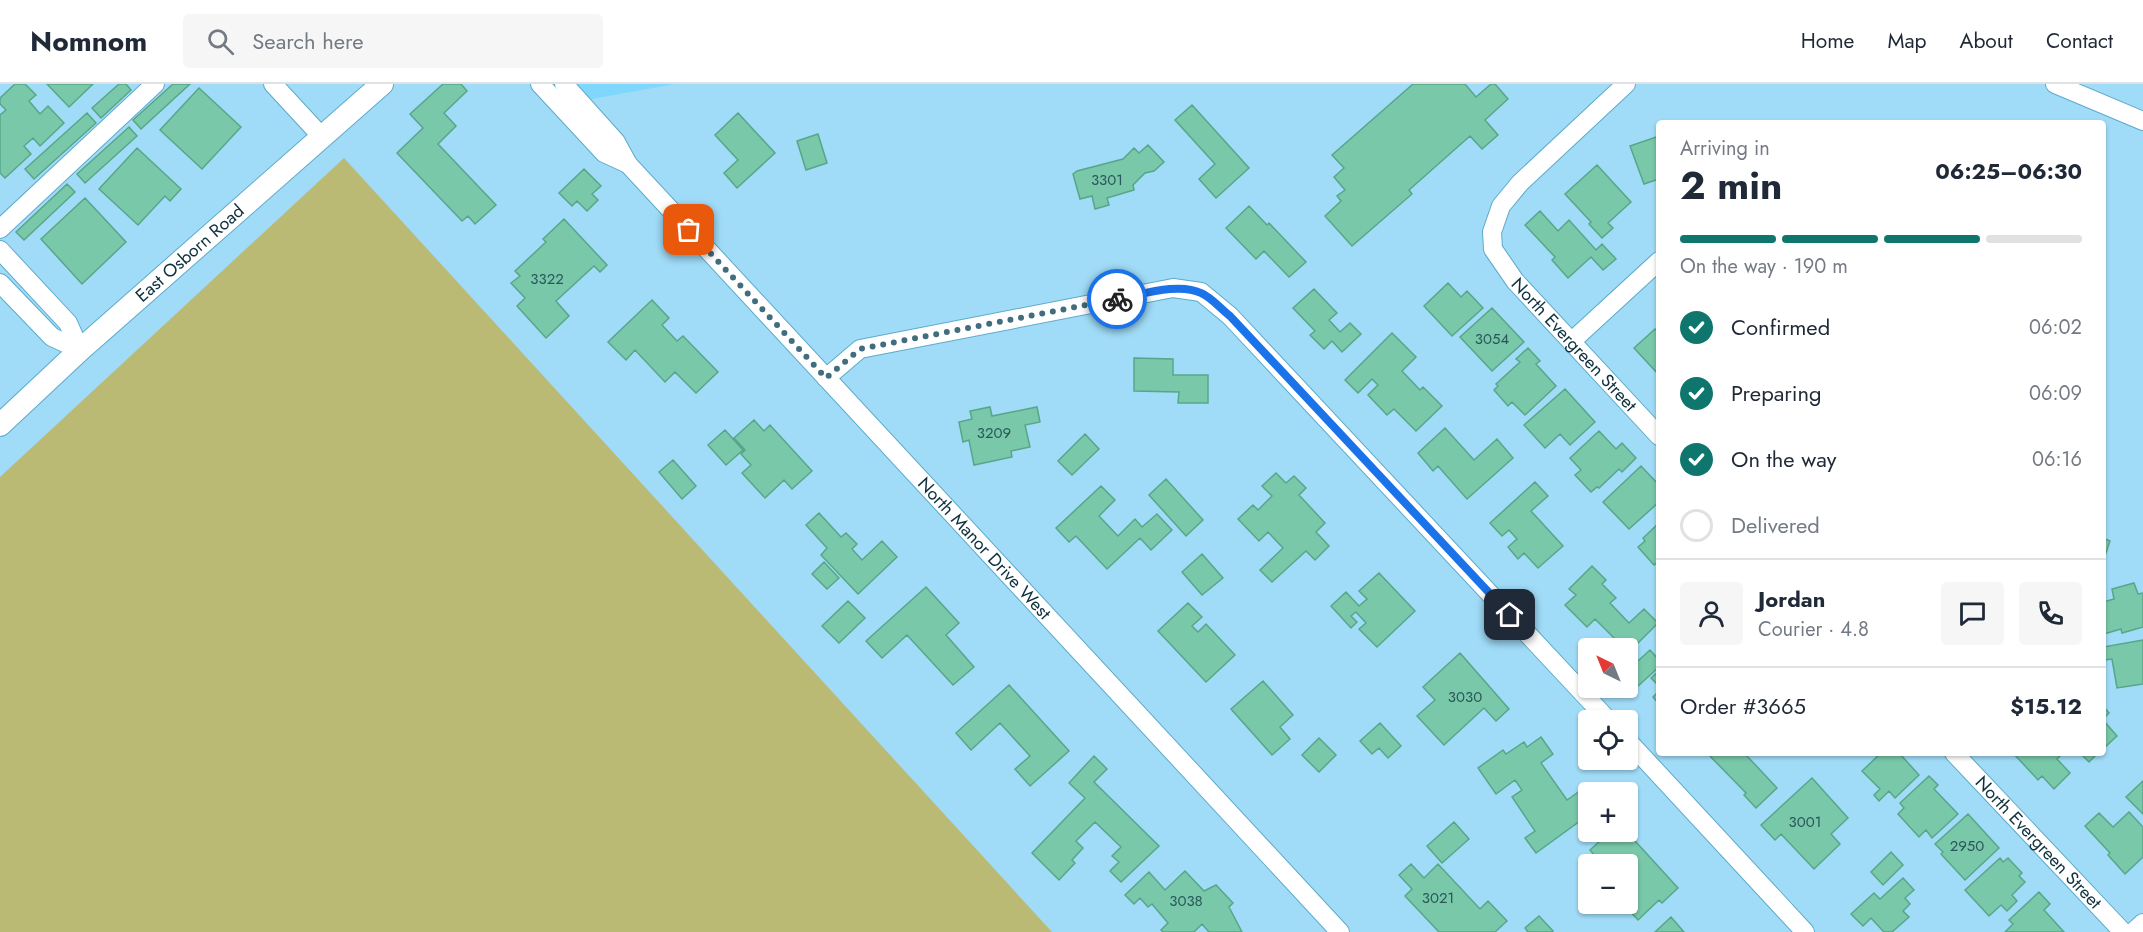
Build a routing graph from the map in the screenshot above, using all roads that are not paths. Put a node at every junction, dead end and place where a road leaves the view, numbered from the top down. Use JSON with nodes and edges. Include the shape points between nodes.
{"nodes":[{"id":1,"x":155,"y":84,"type":"edge"},
{"id":2,"x":273,"y":84,"type":"edge"},
{"id":3,"x":382,"y":84,"type":"edge"},
{"id":4,"x":564,"y":84,"type":"edge"},
{"id":5,"x":1625,"y":84,"type":"edge"},
{"id":6,"x":2055,"y":84,"type":"edge"},
{"id":7,"x":544,"y":86,"type":"edge"},
{"id":8,"x":2143,"y":122,"type":"edge"},
{"id":9,"x":322,"y":137,"type":"junction"},
{"id":10,"x":628,"y":164,"type":"junction"},
{"id":11,"x":0,"y":230,"type":"edge"},
{"id":12,"x":0,"y":250,"type":"edge"},
{"id":13,"x":1656,"y":264,"type":"edge"},
{"id":14,"x":0,"y":283,"type":"edge"},
{"id":15,"x":30,"y":283,"type":"junction"},
{"id":16,"x":14,"y":298,"type":"junction"},
{"id":17,"x":1572,"y":341,"type":"junction"},
{"id":18,"x":80,"y":350,"type":"junction"},
{"id":19,"x":826,"y":378,"type":"junction"},
{"id":20,"x":0,"y":425,"type":"edge"},
{"id":21,"x":1656,"y":433,"type":"edge"},
{"id":22,"x":1599,"y":710,"type":"edge"},
{"id":23,"x":1638,"y":752,"type":"edge"},
{"id":24,"x":1957,"y":756,"type":"edge"},
{"id":25,"x":2143,"y":923,"type":"edge"},
{"id":26,"x":1340,"y":932,"type":"edge"},
{"id":27,"x":1805,"y":932,"type":"edge"},
{"id":28,"x":2123,"y":932,"type":"edge"},
{"id":29,"x":2133,"y":932,"type":"edge"}],
"edges":[{"from":1,"to":11,"type":"street"},
{"from":2,"to":9,"type":"street"},
{"from":3,"to":9,"type":"main road","name":"East Osborn Road"},
{"from":4,"to":10,"type":"street","name":"North Manor Drive West","via":[[616,142]]},
{"from":5,"to":17,"type":"street","name":"North Evergreen Street","via":[[1520,183],[1501,206],[1492,232],[1493,249],[1515,281]]},
{"from":6,"to":8,"type":"street"},
{"from":7,"to":10,"type":"street","name":"North Manor Drive West","via":[[604,153]]},
{"from":9,"to":18,"type":"main road","name":"East Osborn Road"},
{"from":10,"to":19,"type":"street","name":"North Manor Drive West"},
{"from":12,"to":15,"type":"street"},
{"from":13,"to":17,"type":"street"},
{"from":14,"to":16,"type":"street"},
{"from":15,"to":16,"type":"street"},
{"from":15,"to":18,"type":"street","via":[[68,323]]},
{"from":16,"to":18,"type":"street","via":[[52,338]]},
{"from":17,"to":21,"type":"street","name":"North Evergreen Street"},
{"from":18,"to":20,"type":"main road","name":"East Osborn Road"},
{"from":19,"to":22,"type":"street","via":[[860,349],[1173,288],[1201,292],[1230,316]]},
{"from":19,"to":26,"type":"street","name":"North Manor Drive West"},
{"from":23,"to":27,"type":"street"},
{"from":24,"to":28,"type":"street","name":"North Evergreen Street"},
{"from":25,"to":29,"type":"street"}]}
